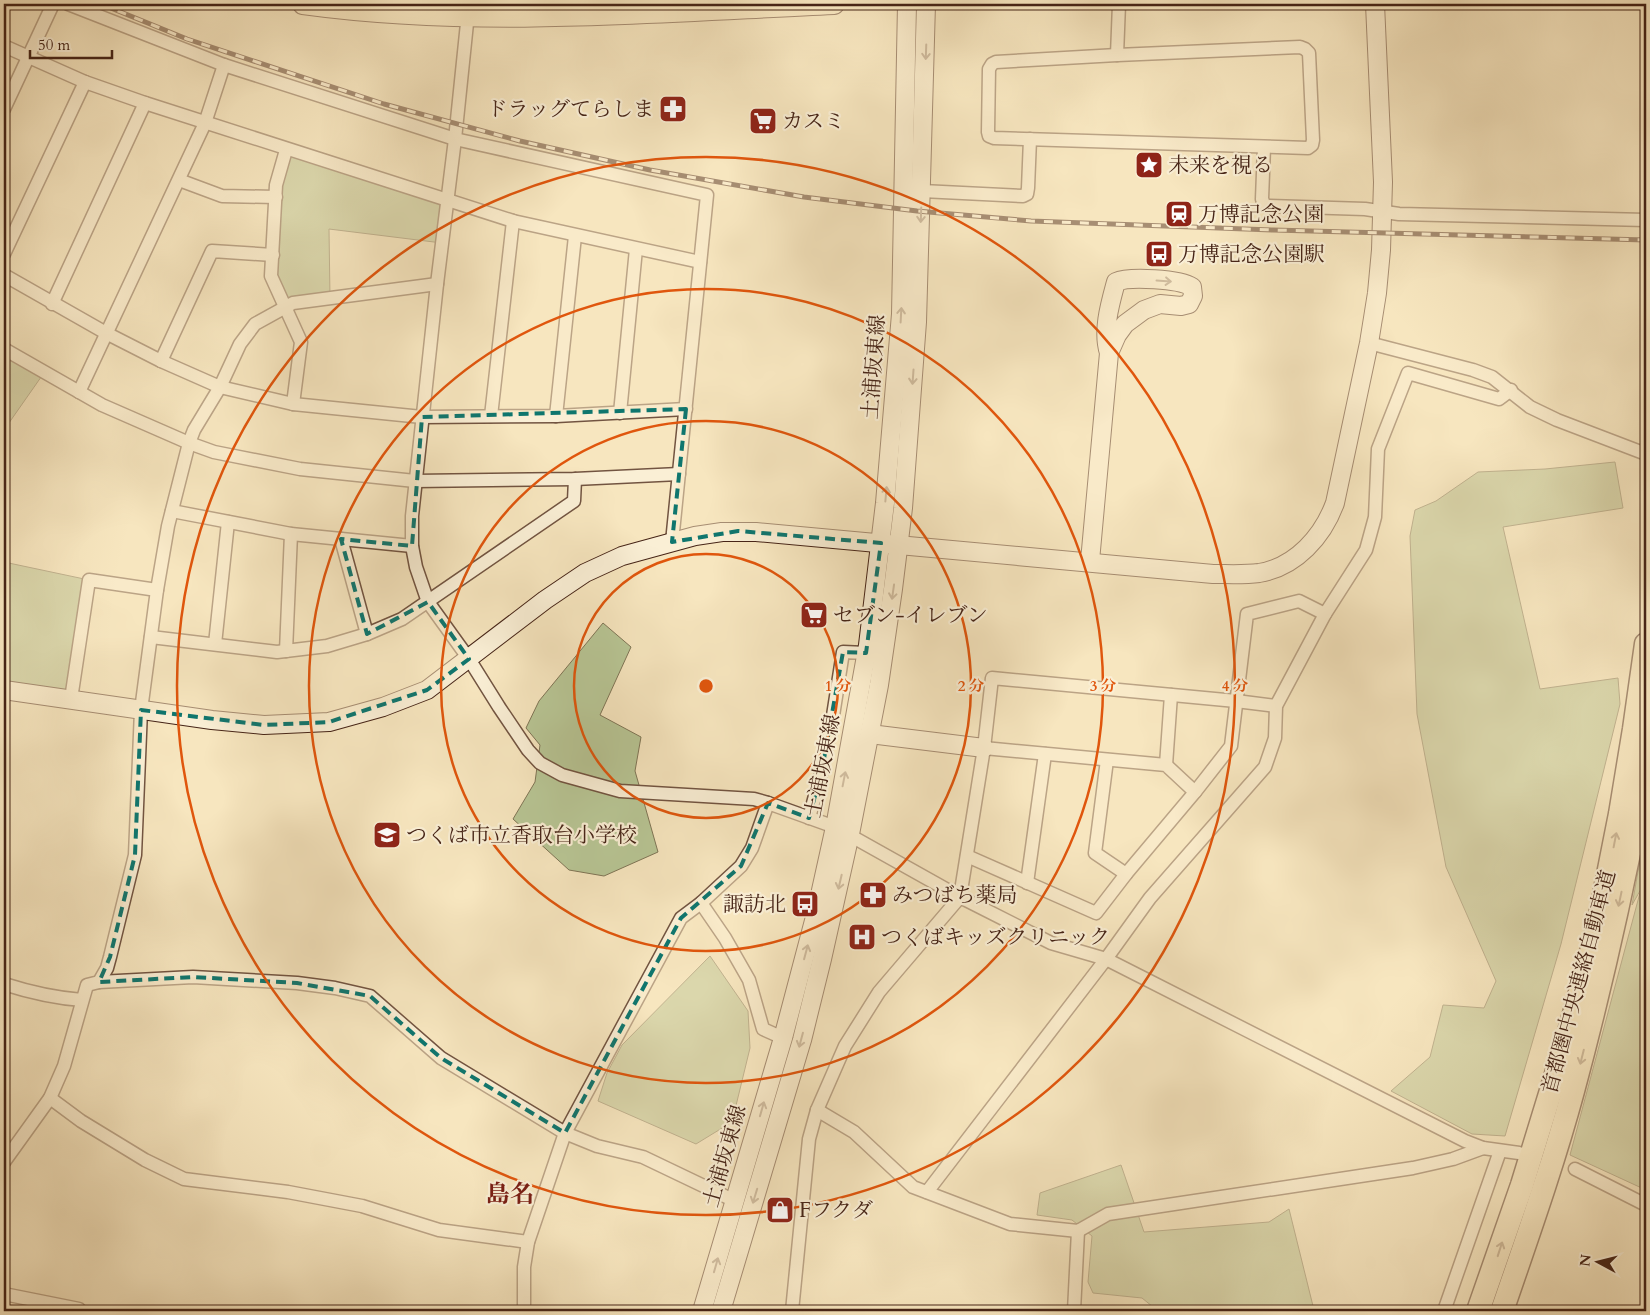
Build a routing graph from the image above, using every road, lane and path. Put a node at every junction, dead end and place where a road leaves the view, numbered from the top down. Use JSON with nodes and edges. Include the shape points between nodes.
{"nodes":[{"id":1,"x":53,"y":4,"type":"edge"},
{"id":2,"x":68,"y":4,"type":"edge"},
{"id":3,"x":303,"y":4,"type":"edge"},
{"id":4,"x":834,"y":4,"type":"edge"},
{"id":5,"x":907,"y":4,"type":"edge"},
{"id":6,"x":926,"y":4,"type":"edge"},
{"id":7,"x":1119,"y":4,"type":"edge"},
{"id":8,"x":1375,"y":4,"type":"edge"},
{"id":9,"x":468,"y":10,"type":"edge"},
{"id":10,"x":4,"y":46,"type":"edge"},
{"id":11,"x":1117,"y":55,"type":"junction"},
{"id":12,"x":29,"y":56,"type":"junction"},
{"id":13,"x":224,"y":65,"type":"junction"},
{"id":14,"x":85,"y":82,"type":"junction"},
{"id":15,"x":145,"y":103,"type":"junction"},
{"id":16,"x":4,"y":109,"type":"edge"},
{"id":17,"x":205,"y":123,"type":"junction"},
{"id":18,"x":455,"y":139,"type":"junction"},
{"id":19,"x":1030,"y":140,"type":"junction"},
{"id":20,"x":1264,"y":147,"type":"junction"},
{"id":21,"x":286,"y":150,"type":"junction"},
{"id":22,"x":179,"y":180,"type":"junction"},
{"id":23,"x":922,"y":191,"type":"junction"},
{"id":24,"x":276,"y":197,"type":"junction"},
{"id":25,"x":447,"y":200,"type":"junction"},
{"id":26,"x":1383,"y":211,"type":"junction"},
{"id":27,"x":1646,"y":220,"type":"edge"},
{"id":28,"x":512,"y":221,"type":"junction"},
{"id":29,"x":575,"y":236,"type":"junction"},
{"id":30,"x":636,"y":249,"type":"junction"},
{"id":31,"x":4,"y":254,"type":"edge"},
{"id":32,"x":273,"y":256,"type":"junction"},
{"id":33,"x":700,"y":262,"type":"junction"},
{"id":34,"x":4,"y":275,"type":"edge"},
{"id":35,"x":436,"y":284,"type":"junction"},
{"id":36,"x":1112,"y":297,"type":"junction"},
{"id":37,"x":52,"y":304,"type":"junction"},
{"id":38,"x":284,"y":307,"type":"junction"},
{"id":39,"x":1139,"y":313,"type":"junction"},
{"id":40,"x":106,"y":333,"type":"junction"},
{"id":41,"x":1369,"y":343,"type":"junction"},
{"id":42,"x":4,"y":349,"type":"edge"},
{"id":43,"x":1110,"y":353,"type":"junction"},
{"id":44,"x":161,"y":361,"type":"junction"},
{"id":45,"x":220,"y":387,"type":"junction"},
{"id":46,"x":1511,"y":390,"type":"junction"},
{"id":47,"x":79,"y":392,"type":"junction"},
{"id":48,"x":293,"y":404,"type":"junction"},
{"id":49,"x":686,"y":410,"type":"junction"},
{"id":50,"x":620,"y":413,"type":"junction"},
{"id":51,"x":491,"y":416,"type":"junction"},
{"id":52,"x":556,"y":416,"type":"junction"},
{"id":53,"x":422,"y":417,"type":"junction"},
{"id":54,"x":189,"y":443,"type":"junction"},
{"id":55,"x":1646,"y":454,"type":"edge"},
{"id":56,"x":680,"y":474,"type":"junction"},
{"id":57,"x":575,"y":479,"type":"junction"},
{"id":58,"x":415,"y":482,"type":"junction"},
{"id":59,"x":172,"y":511,"type":"junction"},
{"id":60,"x":228,"y":522,"type":"junction"},
{"id":61,"x":291,"y":534,"type":"junction"},
{"id":62,"x":341,"y":539,"type":"junction"},
{"id":63,"x":672,"y":542,"type":"junction"},
{"id":64,"x":881,"y":543,"type":"junction"},
{"id":65,"x":899,"y":544,"type":"junction"},
{"id":66,"x":412,"y":546,"type":"junction"},
{"id":67,"x":1090,"y":562,"type":"junction"},
{"id":68,"x":157,"y":590,"type":"junction"},
{"id":69,"x":428,"y":602,"type":"junction"},
{"id":70,"x":1325,"y":614,"type":"junction"},
{"id":71,"x":367,"y":634,"type":"junction"},
{"id":72,"x":151,"y":637,"type":"junction"},
{"id":73,"x":214,"y":644,"type":"junction"},
{"id":74,"x":1646,"y":644,"type":"edge"},
{"id":75,"x":286,"y":651,"type":"junction"},
{"id":76,"x":866,"y":654,"type":"junction"},
{"id":77,"x":469,"y":659,"type":"junction"},
{"id":78,"x":4,"y":690,"type":"edge"},
{"id":79,"x":1171,"y":695,"type":"junction"},
{"id":80,"x":71,"y":699,"type":"junction"},
{"id":81,"x":1236,"y":701,"type":"junction"},
{"id":82,"x":1276,"y":706,"type":"junction"},
{"id":83,"x":141,"y":710,"type":"junction"},
{"id":84,"x":870,"y":734,"type":"junction"},
{"id":85,"x":984,"y":748,"type":"junction"},
{"id":86,"x":1044,"y":754,"type":"junction"},
{"id":87,"x":1107,"y":760,"type":"junction"},
{"id":88,"x":1166,"y":765,"type":"junction"},
{"id":89,"x":1646,"y":765,"type":"edge"},
{"id":90,"x":1195,"y":792,"type":"junction"},
{"id":91,"x":768,"y":803,"type":"junction"},
{"id":92,"x":809,"y":818,"type":"junction"},
{"id":93,"x":843,"y":830,"type":"junction"},
{"id":94,"x":967,"y":856,"type":"junction"},
{"id":95,"x":1126,"y":874,"type":"junction"},
{"id":96,"x":1027,"y":883,"type":"junction"},
{"id":97,"x":960,"y":896,"type":"junction"},
{"id":98,"x":701,"y":903,"type":"junction"},
{"id":99,"x":1106,"y":959,"type":"junction"},
{"id":100,"x":99,"y":982,"type":"junction"},
{"id":101,"x":4,"y":984,"type":"edge"},
{"id":102,"x":82,"y":1000,"type":"junction"},
{"id":103,"x":783,"y":1038,"type":"junction"},
{"id":104,"x":50,"y":1098,"type":"junction"},
{"id":105,"x":817,"y":1110,"type":"junction"},
{"id":106,"x":565,"y":1133,"type":"junction"},
{"id":107,"x":1483,"y":1148,"type":"junction"},
{"id":108,"x":1500,"y":1151,"type":"junction"},
{"id":109,"x":1519,"y":1153,"type":"dead end"},
{"id":110,"x":4,"y":1162,"type":"edge"},
{"id":111,"x":1575,"y":1169,"type":"dead end"},
{"id":112,"x":926,"y":1192,"type":"junction"},
{"id":113,"x":735,"y":1201,"type":"junction"},
{"id":114,"x":1646,"y":1205,"type":"edge"},
{"id":115,"x":1078,"y":1230,"type":"junction"},
{"id":116,"x":528,"y":1242,"type":"junction"},
{"id":117,"x":4,"y":1294,"type":"edge"},
{"id":118,"x":79,"y":1309,"type":"dead end"},
{"id":119,"x":524,"y":1311,"type":"edge"},
{"id":120,"x":702,"y":1311,"type":"edge"},
{"id":121,"x":721,"y":1311,"type":"edge"},
{"id":122,"x":792,"y":1311,"type":"edge"},
{"id":123,"x":1074,"y":1311,"type":"edge"},
{"id":124,"x":1444,"y":1311,"type":"edge"},
{"id":125,"x":1477,"y":1311,"type":"edge"},
{"id":126,"x":1502,"y":1311,"type":"edge"}],
"edges":[{"from":1,"to":12,"type":"street"},
{"from":2,"to":13,"type":"street"},
{"from":3,"to":9,"type":"main road","via":[[384,12]]},
{"from":4,"to":9,"type":"main road","via":[[632,13]]},
{"from":64,"to":5,"type":"main road","name":"土浦坂東線","one_way":true,"via":[[901,314]]},
{"from":6,"to":23,"type":"main road","name":"土浦坂東線","one_way":true},
{"from":7,"to":11,"type":"street"},
{"from":8,"to":26,"type":"main road"},
{"from":9,"to":18,"type":"street"},
{"from":10,"to":12,"type":"street"},
{"from":11,"to":19,"type":"street","via":[[996,62],[990,65],[990,136]]},
{"from":11,"to":20,"type":"street","via":[[1305,49],[1309,53],[1312,145],[1301,148]]},
{"from":12,"to":14,"type":"street"},
{"from":12,"to":16,"type":"street"},
{"from":13,"to":17,"type":"street"},
{"from":13,"to":18,"type":"street"},
{"from":14,"to":15,"type":"street"},
{"from":14,"to":31,"type":"street"},
{"from":15,"to":17,"type":"street"},
{"from":15,"to":37,"type":"street"},
{"from":17,"to":21,"type":"street"},
{"from":17,"to":22,"type":"street"},
{"from":18,"to":25,"type":"street"},
{"from":18,"to":33,"type":"street","via":[[707,195]]},
{"from":19,"to":20,"type":"street"},
{"from":19,"to":23,"type":"street","via":[[1028,188],[1023,196]]},
{"from":20,"to":26,"type":"street","via":[[1264,204]]},
{"from":21,"to":24,"type":"street"},
{"from":21,"to":25,"type":"street"},
{"from":22,"to":24,"type":"street","via":[[222,196]]},
{"from":22,"to":40,"type":"street"},
{"from":23,"to":65,"type":"main road","name":"土浦坂東線","one_way":true,"via":[[908,455]]},
{"from":24,"to":32,"type":"street"},
{"from":25,"to":28,"type":"street"},
{"from":25,"to":35,"type":"street"},
{"from":26,"to":27,"type":"street"},
{"from":26,"to":41,"type":"main road","via":[[1377,293]]},
{"from":28,"to":29,"type":"street"},
{"from":28,"to":51,"type":"street"},
{"from":29,"to":30,"type":"street"},
{"from":29,"to":52,"type":"street"},
{"from":30,"to":33,"type":"street"},
{"from":30,"to":50,"type":"street"},
{"from":32,"to":38,"type":"street","via":[[271,276]]},
{"from":32,"to":44,"type":"street","via":[[212,251]]},
{"from":33,"to":49,"type":"street"},
{"from":34,"to":37,"type":"street"},
{"from":35,"to":38,"type":"street","via":[[293,303]]},
{"from":35,"to":53,"type":"street"},
{"from":36,"to":39,"type":"main road","via":[[1123,311]]},
{"from":36,"to":39,"type":"main road","one_way":true,"via":[[1116,282],[1126,279],[1182,282],[1192,287],[1193,296],[1189,304],[1155,304]]},
{"from":36,"to":43,"type":"main road","via":[[1106,342]]},
{"from":37,"to":40,"type":"street"},
{"from":38,"to":45,"type":"street","via":[[255,324],[240,344]]},
{"from":38,"to":48,"type":"street","via":[[301,342]]},
{"from":39,"to":43,"type":"main road","via":[[1125,324]]},
{"from":40,"to":44,"type":"street"},
{"from":40,"to":47,"type":"street"},
{"from":41,"to":46,"type":"street","via":[[1473,370],[1492,377]]},
{"from":41,"to":67,"type":"main road","via":[[1335,503],[1322,530],[1295,557],[1274,569],[1241,574]]},
{"from":42,"to":47,"type":"street"},
{"from":43,"to":67,"type":"main road"},
{"from":44,"to":45,"type":"street"},
{"from":45,"to":48,"type":"street"},
{"from":45,"to":54,"type":"street"},
{"from":46,"to":55,"type":"street","via":[[1530,407],[1557,420]]},
{"from":46,"to":70,"type":"street","via":[[1499,398],[1408,373],[1378,449],[1375,517],[1366,550]]},
{"from":47,"to":54,"type":"street"},
{"from":48,"to":53,"type":"street"},
{"from":49,"to":50,"type":"street"},
{"from":49,"to":56,"type":"street"},
{"from":50,"to":52,"type":"street"},
{"from":51,"to":52,"type":"street"},
{"from":51,"to":53,"type":"street"},
{"from":53,"to":58,"type":"street"},
{"from":54,"to":58,"type":"street","via":[[214,452],[300,469]]},
{"from":54,"to":59,"type":"street"},
{"from":56,"to":57,"type":"street"},
{"from":56,"to":63,"type":"street"},
{"from":57,"to":58,"type":"street"},
{"from":57,"to":69,"type":"street","via":[[574,501]]},
{"from":58,"to":66,"type":"street"},
{"from":59,"to":60,"type":"street"},
{"from":59,"to":68,"type":"street"},
{"from":60,"to":61,"type":"street"},
{"from":60,"to":73,"type":"street"},
{"from":61,"to":62,"type":"street"},
{"from":61,"to":75,"type":"street"},
{"from":62,"to":66,"type":"street"},
{"from":62,"to":71,"type":"street"},
{"from":63,"to":64,"type":"main road","via":[[738,531]]},
{"from":63,"to":77,"type":"main road","via":[[622,556],[585,574],[545,600]]},
{"from":64,"to":65,"type":"main road"},
{"from":64,"to":76,"type":"main road","name":"土浦坂東線"},
{"from":65,"to":67,"type":"main road"},
{"from":65,"to":84,"type":"main road","name":"土浦坂東線","one_way":true},
{"from":66,"to":69,"type":"street"},
{"from":68,"to":72,"type":"street"},
{"from":68,"to":80,"type":"street","via":[[89,580]]},
{"from":69,"to":71,"type":"street","via":[[402,619]]},
{"from":69,"to":77,"type":"street"},
{"from":70,"to":81,"type":"street","via":[[1299,601],[1247,614]]},
{"from":70,"to":82,"type":"street"},
{"from":71,"to":75,"type":"street","via":[[326,646]]},
{"from":72,"to":73,"type":"street"},
{"from":72,"to":83,"type":"street"},
{"from":73,"to":75,"type":"street"},
{"from":125,"to":74,"type":"highway","name":"首都圏中央連絡自動車道","one_way":true,"via":[[1522,1185],[1597,930],[1628,766]]},
{"from":76,"to":92,"type":"street","via":[[843,652],[832,722]]},
{"from":93,"to":76,"type":"main road","name":"土浦坂東線","one_way":true},
{"from":77,"to":83,"type":"main road","via":[[427,690],[383,707],[329,722],[264,725]]},
{"from":77,"to":91,"type":"street","via":[[528,750],[540,763],[562,775],[620,791],[754,799]]},
{"from":78,"to":80,"type":"main road"},
{"from":79,"to":81,"type":"street"},
{"from":79,"to":85,"type":"street","via":[[992,678]]},
{"from":79,"to":88,"type":"street"},
{"from":80,"to":83,"type":"main road"},
{"from":81,"to":82,"type":"street"},
{"from":81,"to":90,"type":"street","via":[[1231,746]]},
{"from":82,"to":99,"type":"street","via":[[1275,738],[1265,766],[1150,898]]},
{"from":83,"to":100,"type":"street","via":[[135,855],[107,968]]},
{"from":84,"to":85,"type":"main road"},
{"from":84,"to":93,"type":"main road","name":"土浦坂東線"},
{"from":85,"to":86,"type":"street"},
{"from":85,"to":94,"type":"street"},
{"from":86,"to":87,"type":"street"},
{"from":86,"to":96,"type":"street"},
{"from":87,"to":88,"type":"street"},
{"from":87,"to":95,"type":"street","via":[[1095,853]]},
{"from":88,"to":90,"type":"street"},
{"from":89,"to":126,"type":"highway","name":"首都圏中央連絡自動車道","one_way":true,"via":[[1609,947],[1573,1092]]},
{"from":90,"to":95,"type":"street"},
{"from":91,"to":92,"type":"street"},
{"from":91,"to":98,"type":"street","via":[[752,848],[741,866]]},
{"from":92,"to":93,"type":"street"},
{"from":93,"to":97,"type":"street"},
{"from":103,"to":93,"type":"main road","name":"土浦坂東線","one_way":true,"via":[[816,913]]},
{"from":93,"to":121,"type":"main road","name":"土浦坂東線","one_way":true,"via":[[822,959],[802,1040]]},
{"from":94,"to":96,"type":"street"},
{"from":94,"to":97,"type":"street"},
{"from":95,"to":96,"type":"street","via":[[1096,913]]},
{"from":97,"to":99,"type":"street","via":[[1051,943]]},
{"from":97,"to":105,"type":"street","via":[[879,992],[845,1046]]},
{"from":98,"to":103,"type":"street","via":[[749,980],[763,1029]]},
{"from":98,"to":106,"type":"street","via":[[681,918]]},
{"from":99,"to":107,"type":"street"},
{"from":99,"to":112,"type":"street"},
{"from":100,"to":102,"type":"street","via":[[87,985]]},
{"from":100,"to":106,"type":"street","via":[[193,977],[297,982],[370,996],[441,1058]]},
{"from":101,"to":102,"type":"street"},
{"from":102,"to":104,"type":"street","via":[[64,1066]]},
{"from":113,"to":103,"type":"main road","name":"土浦坂東線","one_way":true},
{"from":104,"to":110,"type":"street"},
{"from":104,"to":116,"type":"street","via":[[145,1160],[184,1179],[288,1192],[362,1206],[439,1230]]},
{"from":105,"to":112,"type":"street","via":[[854,1132],[913,1187]]},
{"from":105,"to":122,"type":"street","via":[[809,1138]]},
{"from":106,"to":113,"type":"street","via":[[597,1146],[643,1157]]},
{"from":106,"to":116,"type":"street"},
{"from":107,"to":108,"type":"street"},
{"from":107,"to":115,"type":"street","via":[[1413,1168],[1108,1214]]},
{"from":108,"to":109,"type":"street"},
{"from":108,"to":124,"type":"street"},
{"from":111,"to":114,"type":"street"},
{"from":112,"to":115,"type":"street","via":[[1010,1224]]},
{"from":120,"to":113,"type":"main road","name":"土浦坂東線","one_way":true},
{"from":115,"to":123,"type":"street"},
{"from":116,"to":119,"type":"street","via":[[524,1267]]},
{"from":117,"to":118,"type":"street"}]}
